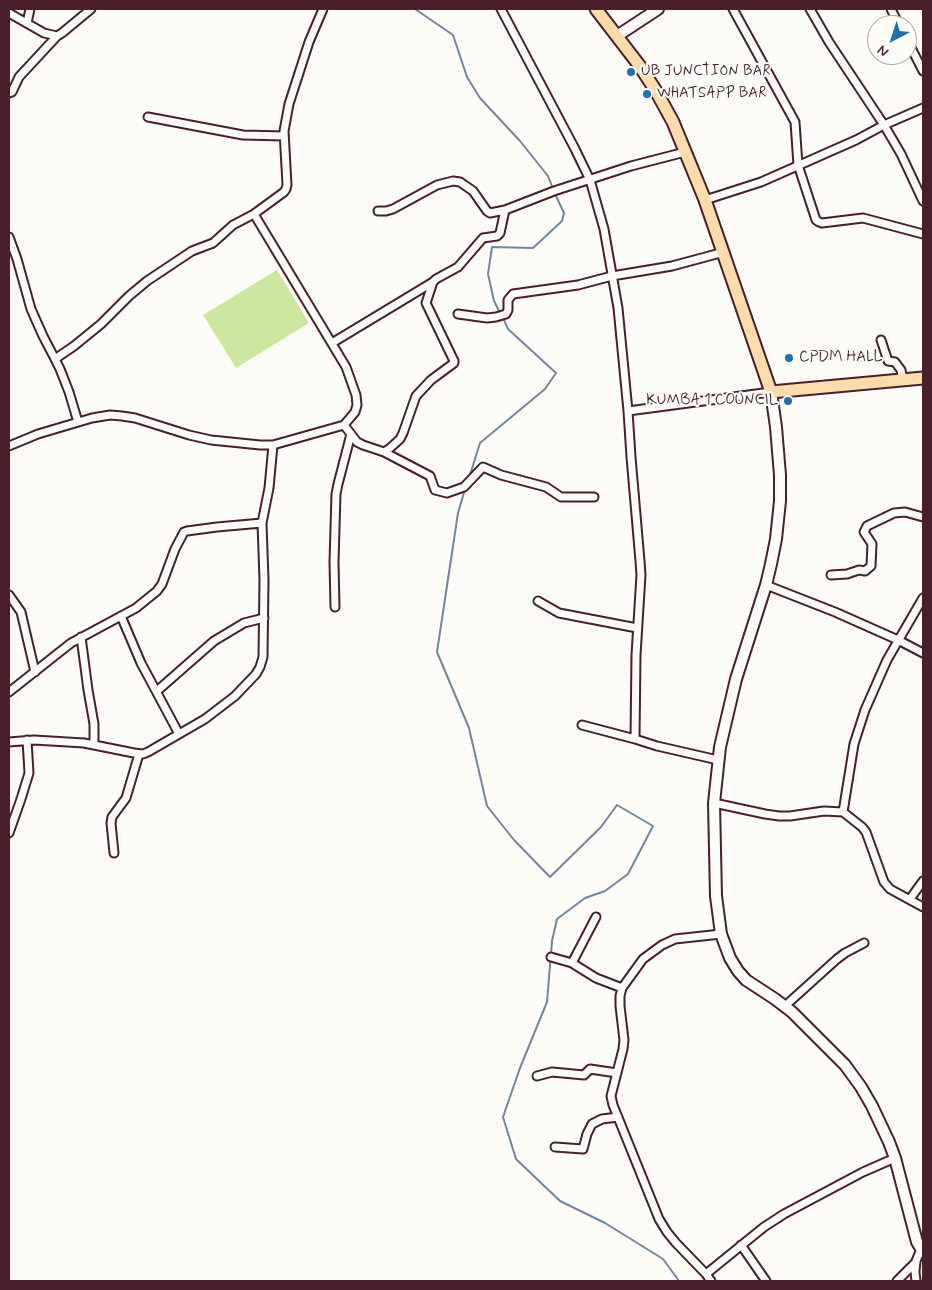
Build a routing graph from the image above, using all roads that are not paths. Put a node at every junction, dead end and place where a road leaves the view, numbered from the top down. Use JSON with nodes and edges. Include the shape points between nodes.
{"nodes":[{"id":1,"x":30,"y":9,"type":"edge"},
{"id":2,"x":90,"y":9,"type":"edge"},
{"id":3,"x":323,"y":9,"type":"edge"},
{"id":4,"x":501,"y":9,"type":"edge"},
{"id":5,"x":596,"y":9,"type":"edge"},
{"id":6,"x":658,"y":9,"type":"edge"},
{"id":7,"x":733,"y":9,"type":"edge"},
{"id":8,"x":810,"y":9,"type":"edge"},
{"id":9,"x":9,"y":13,"type":"edge"},
{"id":10,"x":27,"y":23,"type":"junction"},
{"id":11,"x":57,"y":36,"type":"junction"},
{"id":12,"x":617,"y":36,"type":"junction"},
{"id":13,"x":917,"y":59,"type":"edge"},
{"id":14,"x":923,"y":71,"type":"edge"},
{"id":15,"x":9,"y":93,"type":"edge"},
{"id":16,"x":923,"y":108,"type":"edge"},
{"id":17,"x":148,"y":117,"type":"dead end"},
{"id":18,"x":884,"y":125,"type":"junction"},
{"id":19,"x":284,"y":136,"type":"junction"},
{"id":20,"x":686,"y":152,"type":"junction"},
{"id":21,"x":798,"y":165,"type":"junction"},
{"id":22,"x":590,"y":180,"type":"junction"},
{"id":23,"x":705,"y":200,"type":"junction"},
{"id":24,"x":923,"y":201,"type":"edge"},
{"id":25,"x":504,"y":210,"type":"junction"},
{"id":26,"x":378,"y":211,"type":"dead end"},
{"id":27,"x":254,"y":214,"type":"junction"},
{"id":28,"x":923,"y":234,"type":"edge"},
{"id":29,"x":9,"y":237,"type":"edge"},
{"id":30,"x":724,"y":252,"type":"junction"},
{"id":31,"x":612,"y":276,"type":"junction"},
{"id":32,"x":433,"y":282,"type":"junction"},
{"id":33,"x":458,"y":314,"type":"dead end"},
{"id":34,"x":881,"y":340,"type":"dead end"},
{"id":35,"x":332,"y":343,"type":"junction"},
{"id":36,"x":55,"y":358,"type":"junction"},
{"id":37,"x":923,"y":378,"type":"edge"},
{"id":38,"x":903,"y":380,"type":"junction"},
{"id":39,"x":771,"y":392,"type":"junction"},
{"id":40,"x":628,"y":411,"type":"junction"},
{"id":41,"x":78,"y":422,"type":"junction"},
{"id":42,"x":344,"y":425,"type":"junction"},
{"id":43,"x":351,"y":434,"type":"junction"},
{"id":44,"x":273,"y":445,"type":"junction"},
{"id":45,"x":9,"y":446,"type":"edge"},
{"id":46,"x":384,"y":452,"type":"junction"},
{"id":47,"x":594,"y":497,"type":"dead end"},
{"id":48,"x":923,"y":517,"type":"edge"},
{"id":49,"x":262,"y":523,"type":"junction"},
{"id":50,"x":831,"y":575,"type":"dead end"},
{"id":51,"x":766,"y":585,"type":"junction"},
{"id":52,"x":9,"y":595,"type":"edge"},
{"id":53,"x":923,"y":598,"type":"edge"},
{"id":54,"x":538,"y":601,"type":"dead end"},
{"id":55,"x":334,"y":607,"type":"dead end"},
{"id":56,"x":121,"y":616,"type":"junction"},
{"id":57,"x":264,"y":618,"type":"junction"},
{"id":58,"x":637,"y":628,"type":"junction"},
{"id":59,"x":81,"y":637,"type":"junction"},
{"id":60,"x":898,"y":640,"type":"junction"},
{"id":61,"x":923,"y":653,"type":"edge"},
{"id":62,"x":35,"y":672,"type":"junction"},
{"id":63,"x":157,"y":691,"type":"junction"},
{"id":64,"x":9,"y":692,"type":"edge"},
{"id":65,"x":582,"y":725,"type":"dead end"},
{"id":66,"x":179,"y":734,"type":"junction"},
{"id":67,"x":635,"y":739,"type":"junction"},
{"id":68,"x":27,"y":740,"type":"junction"},
{"id":69,"x":9,"y":742,"type":"edge"},
{"id":70,"x":94,"y":744,"type":"junction"},
{"id":71,"x":139,"y":754,"type":"junction"},
{"id":72,"x":718,"y":760,"type":"junction"},
{"id":73,"x":714,"y":803,"type":"junction"},
{"id":74,"x":843,"y":812,"type":"junction"},
{"id":75,"x":9,"y":833,"type":"edge"},
{"id":76,"x":114,"y":853,"type":"dead end"},
{"id":77,"x":923,"y":881,"type":"edge"},
{"id":78,"x":910,"y":899,"type":"junction"},
{"id":79,"x":923,"y":907,"type":"edge"},
{"id":80,"x":596,"y":917,"type":"dead end"},
{"id":81,"x":721,"y":934,"type":"junction"},
{"id":82,"x":864,"y":942,"type":"dead end"},
{"id":83,"x":551,"y":957,"type":"dead end"},
{"id":84,"x":572,"y":963,"type":"junction"},
{"id":85,"x":622,"y":988,"type":"junction"},
{"id":86,"x":785,"y":1006,"type":"junction"},
{"id":87,"x":617,"y":1073,"type":"junction"},
{"id":88,"x":537,"y":1076,"type":"dead end"},
{"id":89,"x":618,"y":1117,"type":"junction"},
{"id":90,"x":555,"y":1147,"type":"dead end"},
{"id":91,"x":895,"y":1158,"type":"junction"},
{"id":92,"x":741,"y":1245,"type":"junction"},
{"id":93,"x":922,"y":1251,"type":"edge"},
{"id":94,"x":916,"y":1261,"type":"junction"},
{"id":95,"x":915,"y":1272,"type":"junction"},
{"id":96,"x":706,"y":1274,"type":"junction"},
{"id":97,"x":712,"y":1281,"type":"edge"},
{"id":98,"x":766,"y":1281,"type":"edge"},
{"id":99,"x":897,"y":1281,"type":"edge"},
{"id":100,"x":909,"y":1281,"type":"edge"},
{"id":101,"x":916,"y":1281,"type":"edge"}],
"edges":[{"from":1,"to":10,"type":"street"},
{"from":2,"to":11,"type":"street"},
{"from":3,"to":19,"type":"street","via":[[291,97]]},
{"from":4,"to":22,"type":"street"},
{"from":5,"to":12,"type":"main road"},
{"from":6,"to":12,"type":"street"},
{"from":7,"to":21,"type":"street","via":[[794,122]]},
{"from":8,"to":18,"type":"street"},
{"from":9,"to":10,"type":"street"},
{"from":10,"to":11,"type":"street"},
{"from":11,"to":15,"type":"street","via":[[19,77]]},
{"from":12,"to":20,"type":"main road","via":[[656,91]]},
{"from":13,"to":14,"type":"street"},
{"from":16,"to":18,"type":"street"},
{"from":17,"to":19,"type":"street","via":[[243,135]]},
{"from":18,"to":21,"type":"street"},
{"from":18,"to":24,"type":"street"},
{"from":19,"to":27,"type":"street","via":[[286,189]]},
{"from":20,"to":22,"type":"street"},
{"from":20,"to":23,"type":"main road"},
{"from":21,"to":23,"type":"street","via":[[761,182]]},
{"from":21,"to":28,"type":"street","via":[[819,222],[863,218]]},
{"from":22,"to":25,"type":"street"},
{"from":22,"to":31,"type":"street","via":[[604,229]]},
{"from":23,"to":30,"type":"main road"},
{"from":25,"to":26,"type":"street","via":[[489,212],[473,191],[454,181],[437,184],[393,209]]},
{"from":25,"to":32,"type":"street","via":[[500,233],[483,238],[458,267]]},
{"from":27,"to":35,"type":"street"},
{"from":27,"to":36,"type":"street","via":[[233,225],[213,243],[192,252],[147,281],[101,324]]},
{"from":29,"to":36,"type":"street","via":[[30,309]]},
{"from":30,"to":31,"type":"street","via":[[672,266]]},
{"from":30,"to":39,"type":"main road"},
{"from":31,"to":33,"type":"street","via":[[578,285],[513,294],[508,300],[506,314],[496,317]]},
{"from":31,"to":40,"type":"street"},
{"from":32,"to":35,"type":"street"},
{"from":32,"to":46,"type":"street","via":[[426,303],[454,363],[416,396],[403,433]]},
{"from":34,"to":38,"type":"street","via":[[888,361],[895,362]]},
{"from":35,"to":42,"type":"street","via":[[346,367],[356,395],[355,412]]},
{"from":36,"to":41,"type":"street"},
{"from":37,"to":38,"type":"main road"},
{"from":38,"to":39,"type":"main road"},
{"from":39,"to":40,"type":"street"},
{"from":39,"to":51,"type":"street","via":[[780,502]]},
{"from":40,"to":58,"type":"street","via":[[640,560]]},
{"from":41,"to":44,"type":"street","via":[[110,415],[122,416],[211,440]]},
{"from":41,"to":45,"type":"street"},
{"from":42,"to":43,"type":"street"},
{"from":42,"to":44,"type":"street"},
{"from":43,"to":46,"type":"street","via":[[363,445]]},
{"from":43,"to":55,"type":"street","via":[[336,494]]},
{"from":44,"to":49,"type":"street","via":[[270,488]]},
{"from":46,"to":47,"type":"street","via":[[430,476],[435,490],[447,493],[464,487],[483,466],[546,487],[561,497]]},
{"from":48,"to":50,"type":"street","via":[[894,513],[867,526],[864,532],[872,544],[870,566],[865,571]]},
{"from":49,"to":56,"type":"street","via":[[184,532],[160,588]]},
{"from":49,"to":57,"type":"street"},
{"from":51,"to":60,"type":"street"},
{"from":51,"to":72,"type":"street","via":[[736,679]]},
{"from":52,"to":62,"type":"street","via":[[21,612]]},
{"from":53,"to":60,"type":"street"},
{"from":54,"to":58,"type":"street","via":[[559,613]]},
{"from":56,"to":59,"type":"street"},
{"from":56,"to":63,"type":"street","via":[[140,663]]},
{"from":57,"to":63,"type":"street","via":[[244,623],[214,641]]},
{"from":57,"to":66,"type":"street","via":[[263,657],[256,674],[212,714]]},
{"from":58,"to":67,"type":"street"},
{"from":59,"to":62,"type":"street"},
{"from":59,"to":70,"type":"street"},
{"from":60,"to":61,"type":"street"},
{"from":60,"to":74,"type":"street","via":[[871,695],[854,744]]},
{"from":62,"to":64,"type":"street"},
{"from":63,"to":66,"type":"street"},
{"from":65,"to":67,"type":"street"},
{"from":66,"to":71,"type":"street"},
{"from":67,"to":72,"type":"street"},
{"from":68,"to":69,"type":"street"},
{"from":68,"to":70,"type":"street"},
{"from":68,"to":75,"type":"street","via":[[29,773]]},
{"from":70,"to":71,"type":"street"},
{"from":71,"to":76,"type":"street","via":[[126,798],[110,823]]},
{"from":72,"to":73,"type":"street"},
{"from":73,"to":74,"type":"street","via":[[779,816]]},
{"from":73,"to":81,"type":"street","via":[[716,896]]},
{"from":74,"to":78,"type":"street","via":[[866,832],[884,882]]},
{"from":77,"to":78,"type":"street"},
{"from":78,"to":79,"type":"street"},
{"from":80,"to":84,"type":"street"},
{"from":81,"to":85,"type":"street","via":[[675,939],[662,945],[643,959]]},
{"from":81,"to":86,"type":"street","via":[[730,958],[746,980]]},
{"from":82,"to":86,"type":"street","via":[[837,959]]},
{"from":83,"to":84,"type":"street"},
{"from":84,"to":85,"type":"street","via":[[596,978]]},
{"from":85,"to":87,"type":"street","via":[[620,1006],[624,1040]]},
{"from":86,"to":91,"type":"street","via":[[845,1065],[861,1087]]},
{"from":87,"to":88,"type":"street","via":[[590,1069],[584,1075],[552,1072]]},
{"from":87,"to":89,"type":"street","via":[[611,1096]]},
{"from":89,"to":90,"type":"street","via":[[592,1124],[583,1148]]},
{"from":89,"to":96,"type":"street","via":[[659,1218],[676,1243]]},
{"from":91,"to":92,"type":"street","via":[[784,1214]]},
{"from":91,"to":93,"type":"street"},
{"from":92,"to":96,"type":"street"},
{"from":92,"to":98,"type":"street"},
{"from":93,"to":94,"type":"street"},
{"from":94,"to":95,"type":"street"},
{"from":94,"to":99,"type":"street"},
{"from":95,"to":100,"type":"street"},
{"from":95,"to":101,"type":"street"},
{"from":96,"to":97,"type":"street"}]}
